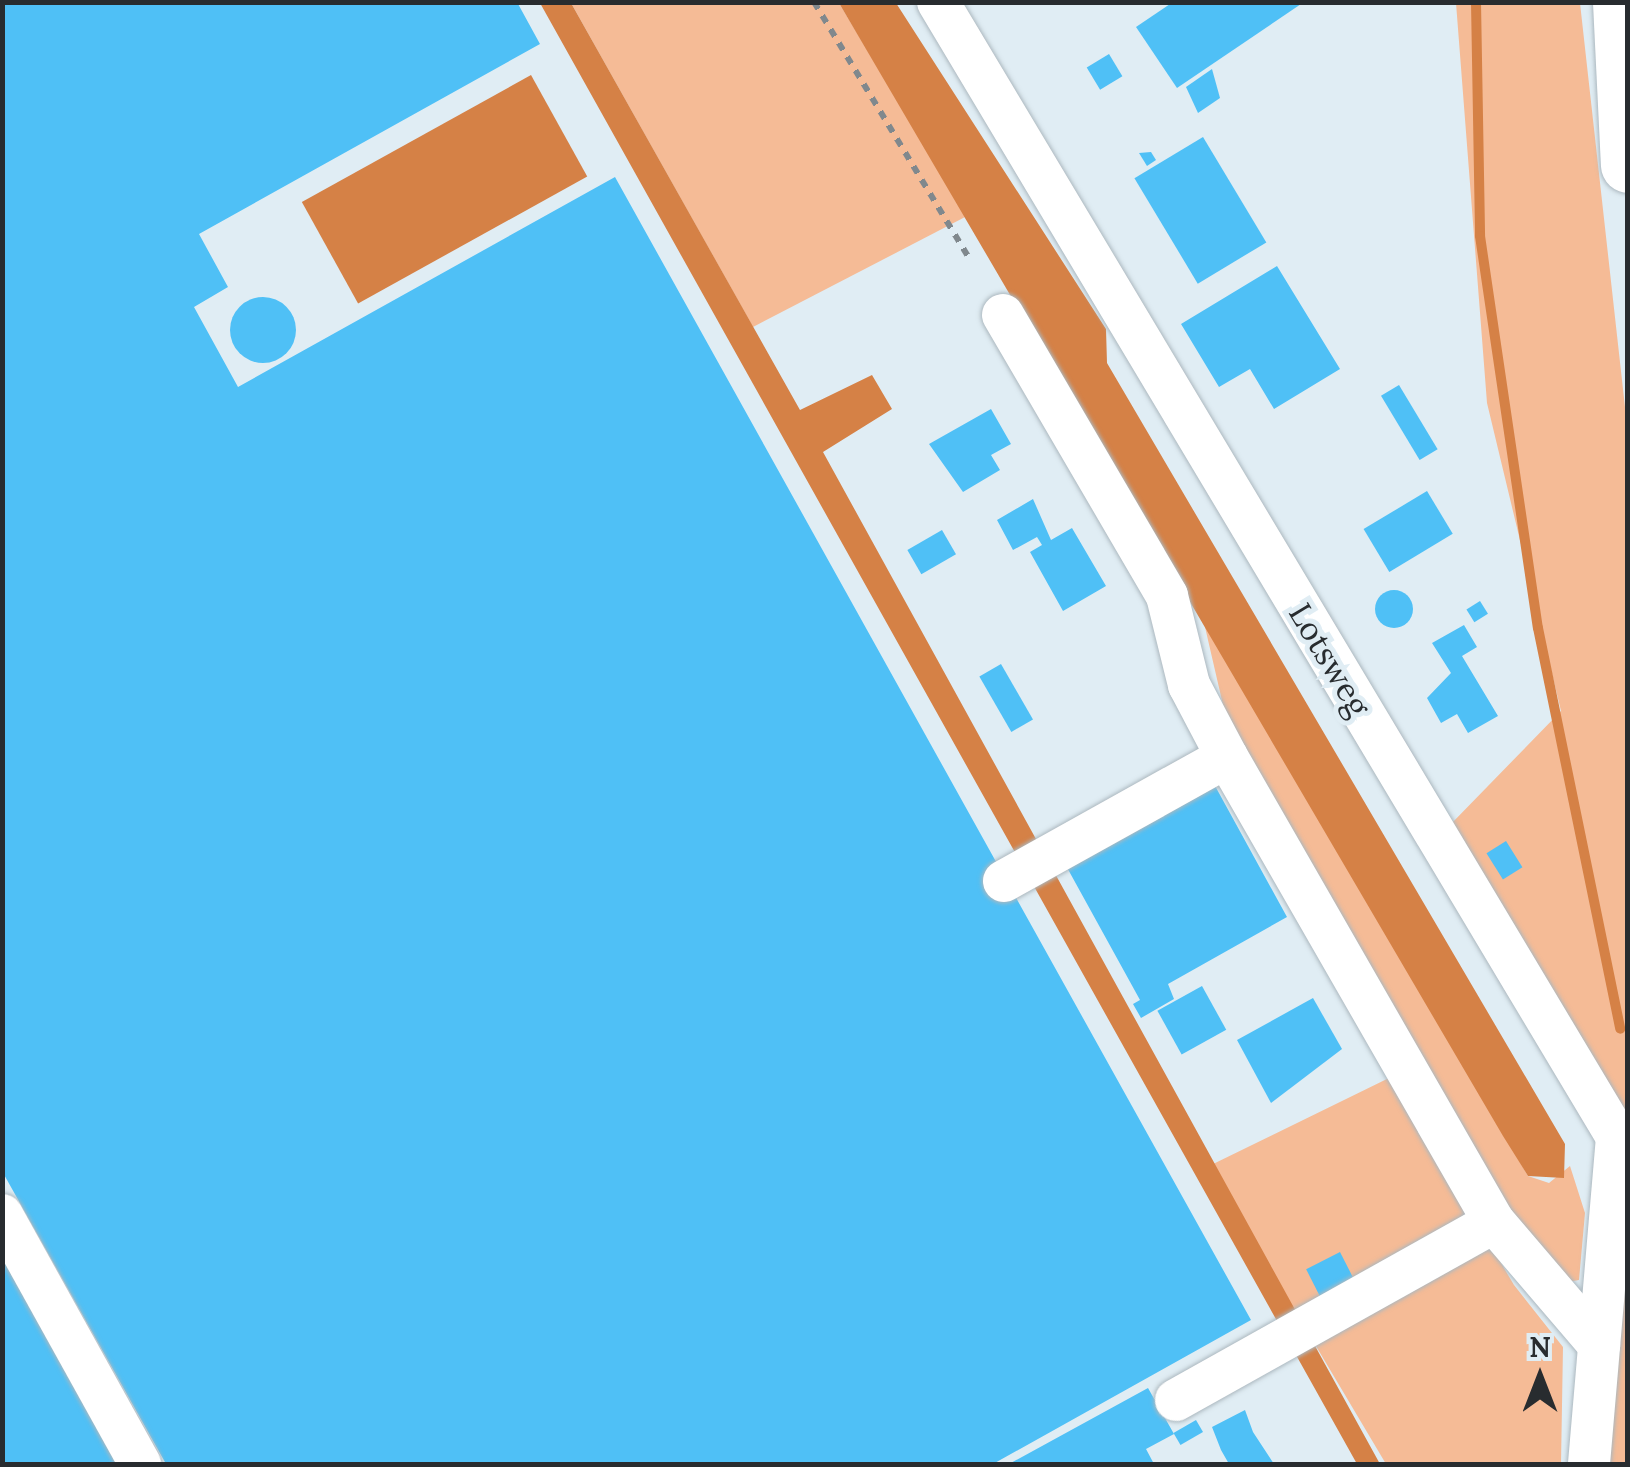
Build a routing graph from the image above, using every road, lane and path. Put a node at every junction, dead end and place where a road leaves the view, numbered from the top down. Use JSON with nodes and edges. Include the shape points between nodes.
{"nodes":[{"id":1,"x":814,"y":2,"type":"edge"},
{"id":2,"x":938,"y":2,"type":"edge"},
{"id":3,"x":1620,"y":2,"type":"edge"},
{"id":4,"x":1628,"y":165,"type":"edge"},
{"id":5,"x":971,"y":261,"type":"dead end"},
{"id":6,"x":1002,"y":314,"type":"dead end"},
{"id":7,"x":1227,"y":757,"type":"junction"},
{"id":8,"x":1005,"y":880,"type":"dead end"},
{"id":9,"x":2,"y":1215,"type":"edge"},
{"id":10,"x":1494,"y":1222,"type":"junction"},
{"id":11,"x":1600,"y":1345,"type":"junction"},
{"id":12,"x":1176,"y":1400,"type":"dead end"},
{"id":13,"x":140,"y":1464,"type":"edge"},
{"id":14,"x":1589,"y":1464,"type":"edge"}],
"edges":[{"from":1,"to":5,"type":"path"},
{"from":2,"to":11,"type":"street","name":"Lotsweg","via":[[1617,1137]]},
{"from":3,"to":4,"type":"highway"},
{"from":6,"to":7,"type":"street","via":[[1167,596],[1189,685]]},
{"from":7,"to":8,"type":"street"},
{"from":7,"to":10,"type":"street"},
{"from":9,"to":13,"type":"street"},
{"from":10,"to":11,"type":"street"},
{"from":10,"to":12,"type":"street"},
{"from":11,"to":14,"type":"street","name":"Lotsweg"}]}
